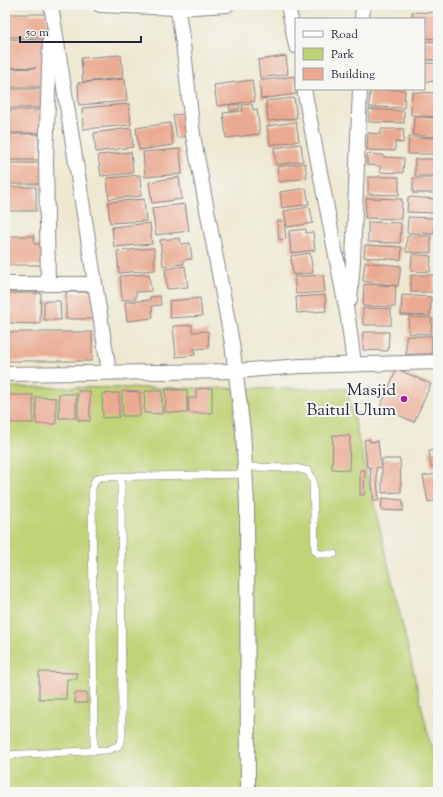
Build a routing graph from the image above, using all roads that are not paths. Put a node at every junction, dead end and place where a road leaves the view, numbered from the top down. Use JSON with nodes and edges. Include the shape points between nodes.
{"nodes":[{"id":1,"x":51,"y":5,"type":"edge"},
{"id":2,"x":100,"y":5,"type":"edge"},
{"id":3,"x":227,"y":5,"type":"edge"},
{"id":4,"x":288,"y":5,"type":"edge"},
{"id":5,"x":363,"y":5,"type":"edge"},
{"id":6,"x":177,"y":6,"type":"edge"},
{"id":7,"x":362,"y":18,"type":"edge"},
{"id":8,"x":295,"y":41,"type":"edge"},
{"id":9,"x":304,"y":90,"type":"edge"},
{"id":10,"x":360,"y":90,"type":"edge"},
{"id":11,"x":5,"y":284,"type":"edge"},
{"id":12,"x":48,"y":284,"type":"junction"},
{"id":13,"x":95,"y":284,"type":"junction"},
{"id":14,"x":348,"y":318,"type":"junction"},
{"id":15,"x":438,"y":362,"type":"edge"},
{"id":16,"x":354,"y":364,"type":"junction"},
{"id":17,"x":237,"y":371,"type":"junction"},
{"id":18,"x":109,"y":372,"type":"junction"},
{"id":19,"x":5,"y":374,"type":"edge"},
{"id":20,"x":246,"y":470,"type":"junction"},
{"id":21,"x":121,"y":477,"type":"junction"},
{"id":22,"x":334,"y":554,"type":"dead end"},
{"id":23,"x":94,"y":751,"type":"junction"},
{"id":24,"x":5,"y":754,"type":"edge"},
{"id":25,"x":248,"y":792,"type":"edge"}],
"edges":[{"from":1,"to":12,"type":"street","via":[[46,166]]},
{"from":1,"to":13,"type":"street"},
{"from":2,"to":6,"type":"street"},
{"from":3,"to":6,"type":"street"},
{"from":4,"to":8,"type":"street"},
{"from":5,"to":7,"type":"street"},
{"from":6,"to":17,"type":"street","via":[[193,135]]},
{"from":9,"to":14,"type":"street"},
{"from":10,"to":14,"type":"street","via":[[353,261]]},
{"from":11,"to":12,"type":"street"},
{"from":12,"to":13,"type":"street"},
{"from":13,"to":18,"type":"street"},
{"from":14,"to":16,"type":"street"},
{"from":15,"to":16,"type":"street"},
{"from":16,"to":17,"type":"street"},
{"from":17,"to":18,"type":"street"},
{"from":17,"to":20,"type":"street"},
{"from":18,"to":19,"type":"street"},
{"from":20,"to":21,"type":"lane"},
{"from":20,"to":22,"type":"lane","via":[[295,468],[308,471],[313,480],[314,550],[319,554]]},
{"from":20,"to":25,"type":"street"},
{"from":21,"to":23,"type":"lane","via":[[123,730],[118,746]]},
{"from":21,"to":23,"type":"lane","via":[[100,477],[95,480],[92,489]]},
{"from":23,"to":24,"type":"lane"}]}
